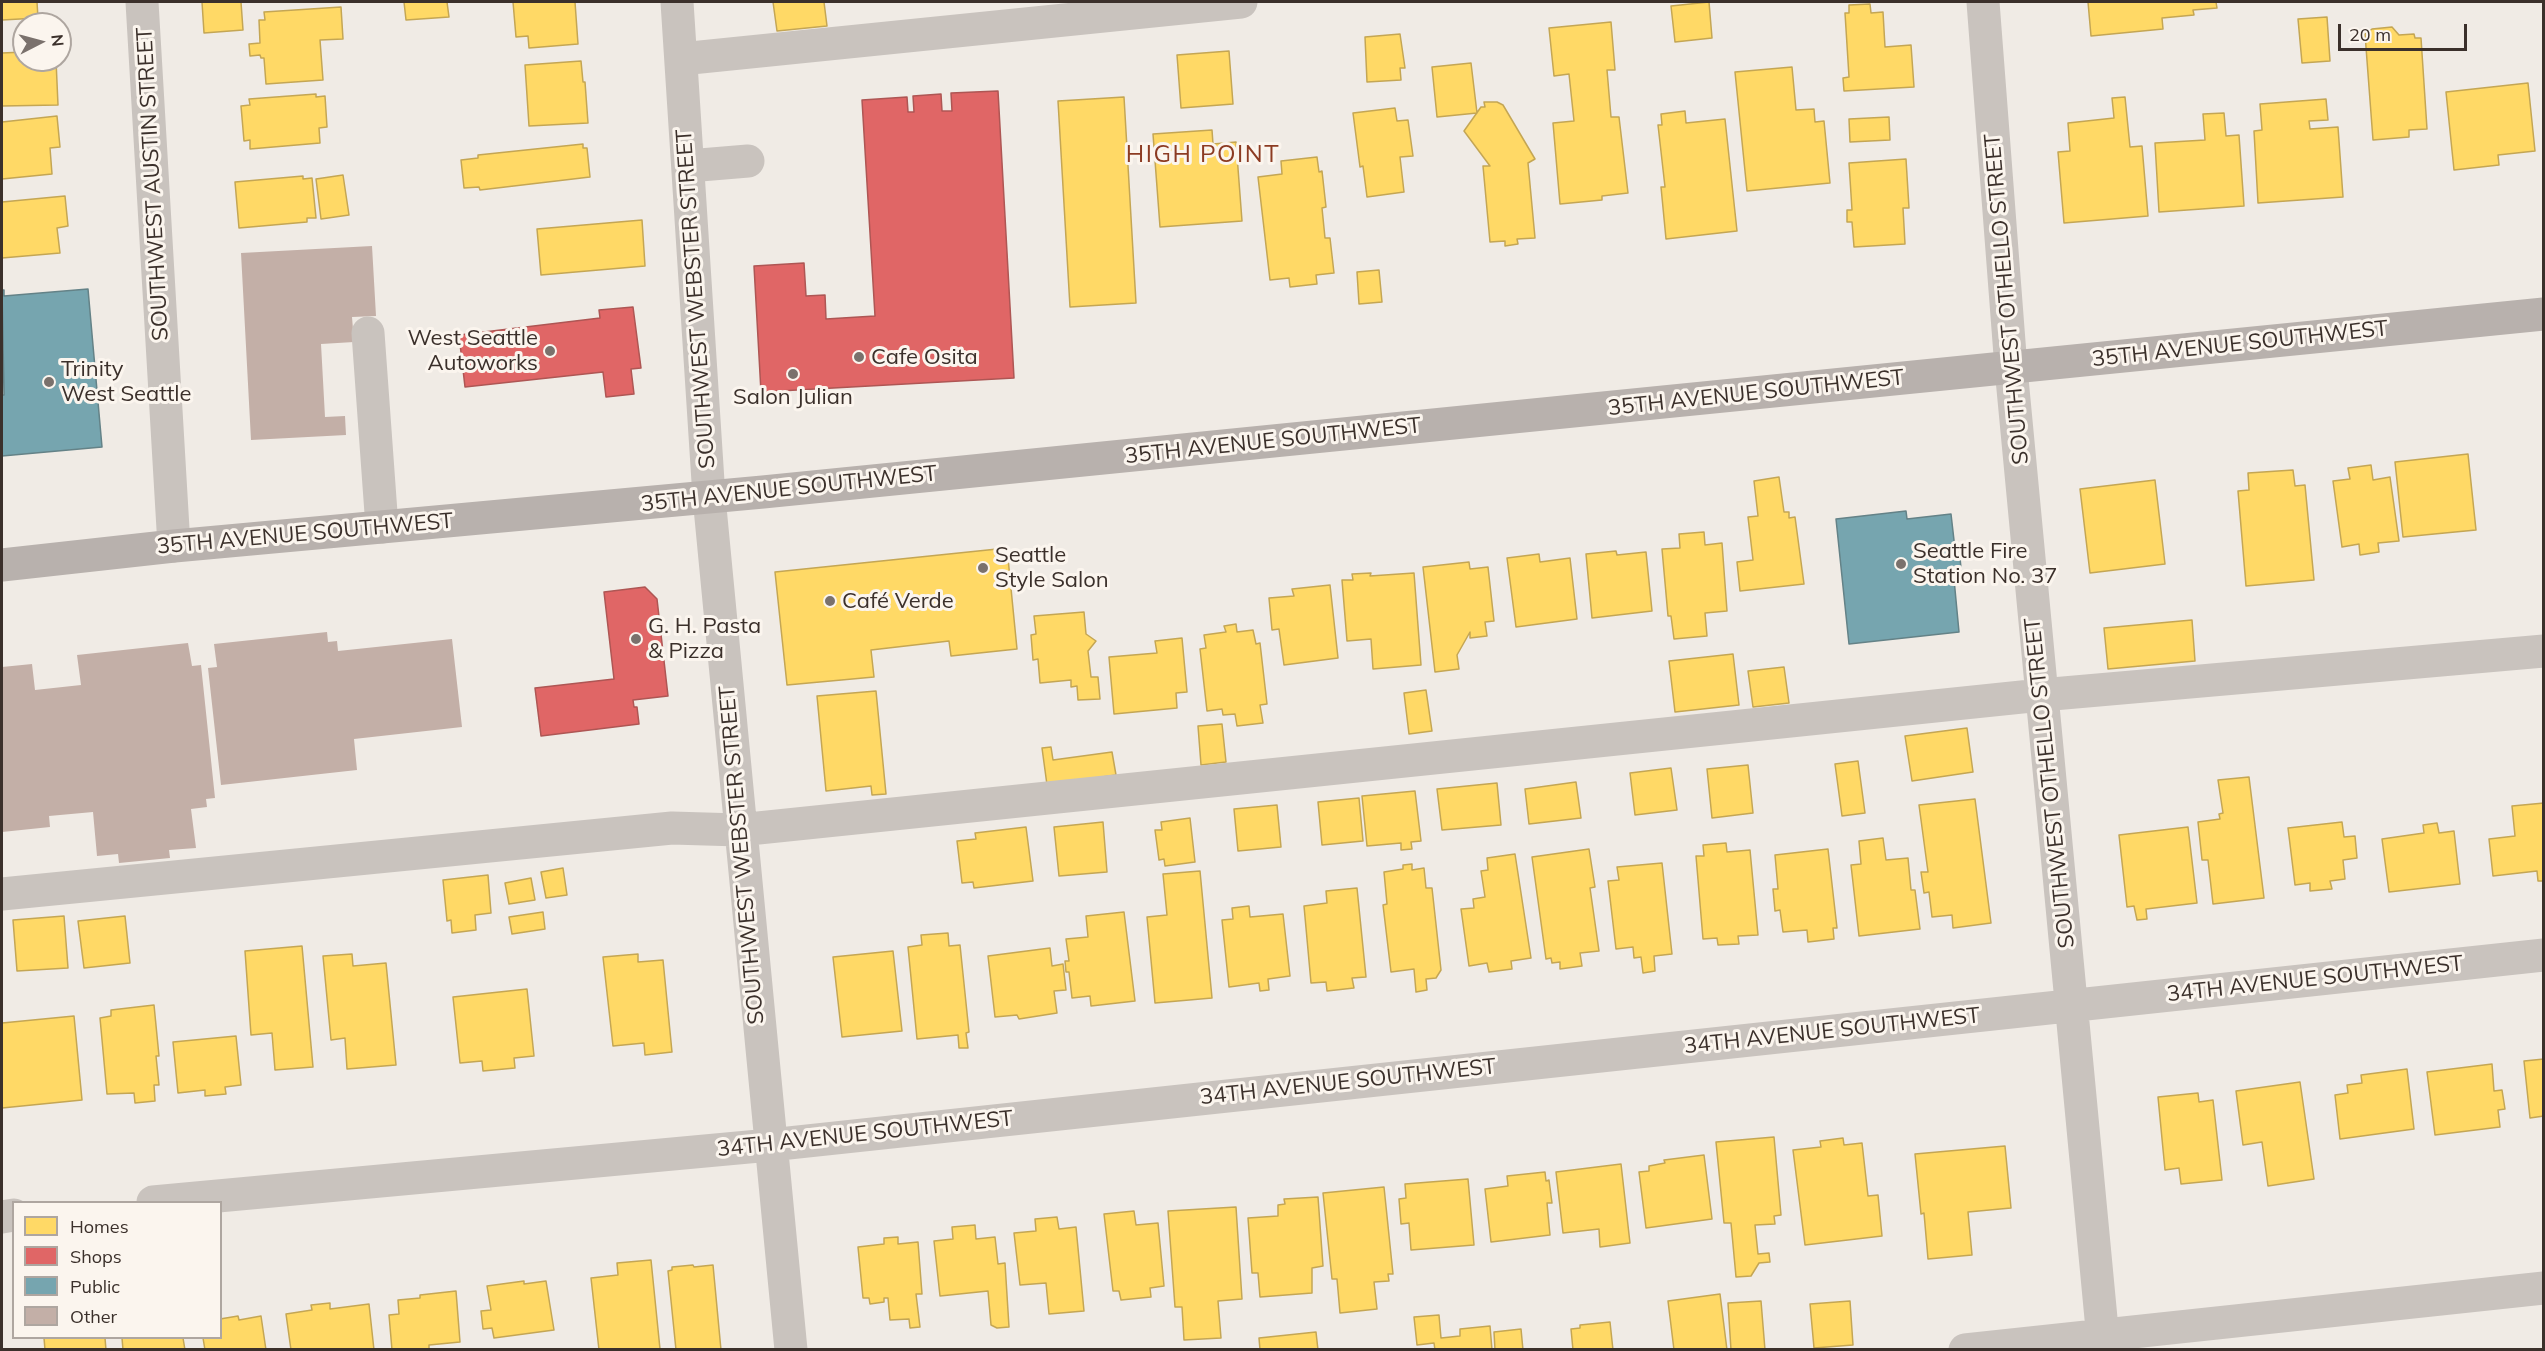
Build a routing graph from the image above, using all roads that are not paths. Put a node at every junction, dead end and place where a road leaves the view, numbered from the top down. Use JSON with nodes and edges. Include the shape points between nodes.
{"nodes":[{"id":1,"x":142,"y":2,"type":"edge"},
{"id":2,"x":677,"y":2,"type":"edge"},
{"id":3,"x":1241,"y":2,"type":"edge"},
{"id":4,"x":1983,"y":2,"type":"edge"},
{"id":5,"x":681,"y":59,"type":"junction"},
{"id":6,"x":748,"y":161,"type":"dead end"},
{"id":7,"x":688,"y":166,"type":"junction"},
{"id":8,"x":2544,"y":314,"type":"edge"},
{"id":9,"x":368,"y":333,"type":"dead end"},
{"id":10,"x":2011,"y":368,"type":"junction"},
{"id":11,"x":709,"y":497,"type":"junction"},
{"id":12,"x":382,"y":527,"type":"junction"},
{"id":13,"x":174,"y":546,"type":"junction"},
{"id":14,"x":2,"y":565,"type":"edge"},
{"id":15,"x":2544,"y":651,"type":"edge"},
{"id":16,"x":2041,"y":696,"type":"junction"},
{"id":17,"x":740,"y":830,"type":"junction"},
{"id":18,"x":2,"y":894,"type":"edge"},
{"id":19,"x":2544,"y":955,"type":"edge"},
{"id":20,"x":2071,"y":1005,"type":"junction"},
{"id":21,"x":770,"y":1145,"type":"junction"},
{"id":22,"x":174,"y":1201,"type":"edge"},
{"id":23,"x":2544,"y":1288,"type":"edge"},
{"id":24,"x":2104,"y":1342,"type":"edge"},
{"id":25,"x":791,"y":1350,"type":"edge"},
{"id":26,"x":1965,"y":1350,"type":"edge"}],
"edges":[{"from":1,"to":13,"type":"street","name":"SOUTHWEST AUSTIN STREET"},
{"from":2,"to":5,"type":"street","name":"SOUTHWEST WEBSTER STREET"},
{"from":3,"to":5,"type":"street"},
{"from":4,"to":10,"type":"street","name":"SOUTHWEST OTHELLO STREET"},
{"from":5,"to":7,"type":"street","name":"SOUTHWEST WEBSTER STREET"},
{"from":6,"to":7,"type":"street"},
{"from":7,"to":11,"type":"street","name":"SOUTHWEST WEBSTER STREET"},
{"from":8,"to":10,"type":"main road","name":"35TH AVENUE SOUTHWEST"},
{"from":9,"to":12,"type":"street"},
{"from":10,"to":11,"type":"main road","name":"35TH AVENUE SOUTHWEST"},
{"from":10,"to":16,"type":"street","name":"SOUTHWEST OTHELLO STREET"},
{"from":11,"to":12,"type":"main road","name":"35TH AVENUE SOUTHWEST"},
{"from":11,"to":17,"type":"street","name":"SOUTHWEST WEBSTER STREET"},
{"from":12,"to":13,"type":"main road","name":"35TH AVENUE SOUTHWEST"},
{"from":13,"to":14,"type":"main road","name":"35TH AVENUE SOUTHWEST"},
{"from":15,"to":16,"type":"street"},
{"from":16,"to":17,"type":"street","via":[[1016,789]]},
{"from":16,"to":20,"type":"street","name":"SOUTHWEST OTHELLO STREET"},
{"from":17,"to":18,"type":"street","via":[[672,828]]},
{"from":17,"to":21,"type":"street","name":"SOUTHWEST WEBSTER STREET"},
{"from":19,"to":20,"type":"street","name":"34TH AVENUE SOUTHWEST"},
{"from":20,"to":21,"type":"street","name":"34TH AVENUE SOUTHWEST"},
{"from":20,"to":24,"type":"street","name":"SOUTHWEST OTHELLO STREET"},
{"from":21,"to":22,"type":"street","name":"34TH AVENUE SOUTHWEST"},
{"from":21,"to":25,"type":"street","name":"SOUTHWEST WEBSTER STREET"},
{"from":23,"to":24,"type":"street"},
{"from":24,"to":26,"type":"street"}]}
